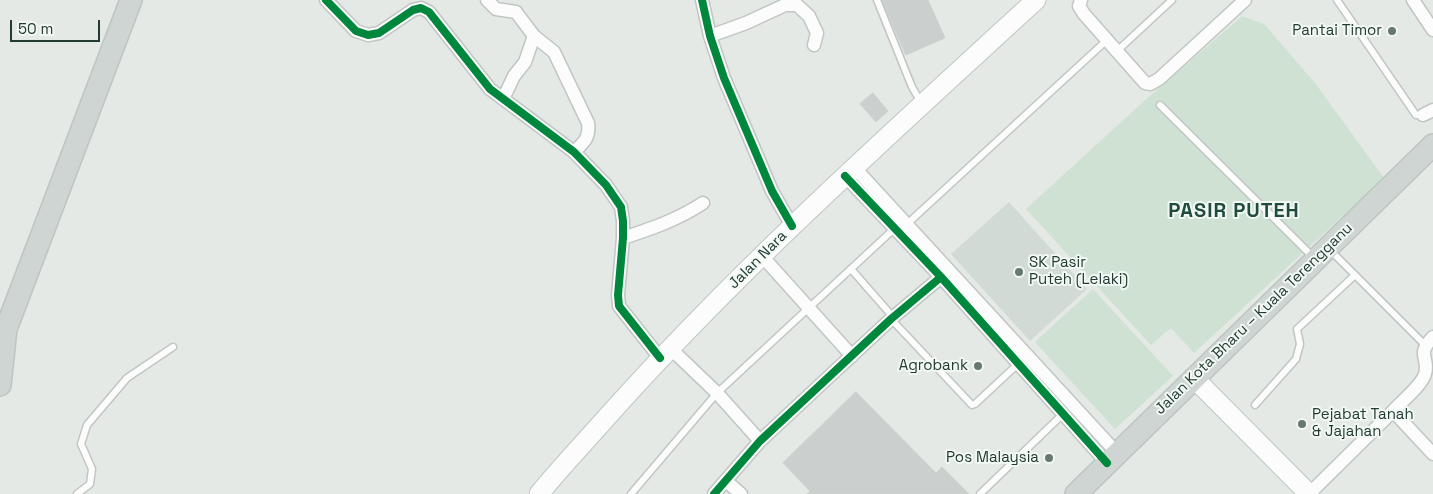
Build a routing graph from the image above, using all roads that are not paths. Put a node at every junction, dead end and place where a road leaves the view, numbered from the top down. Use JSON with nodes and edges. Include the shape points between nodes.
{"nodes":[{"id":1,"x":132,"y":0,"type":"edge"},
{"id":2,"x":326,"y":0,"type":"edge"},
{"id":3,"x":487,"y":0,"type":"edge"},
{"id":4,"x":702,"y":0,"type":"edge"},
{"id":5,"x":877,"y":0,"type":"edge"},
{"id":6,"x":1036,"y":0,"type":"edge"},
{"id":7,"x":1081,"y":0,"type":"edge"},
{"id":8,"x":1172,"y":0,"type":"edge"},
{"id":9,"x":1245,"y":0,"type":"edge"},
{"id":10,"x":1413,"y":0,"type":"edge"},
{"id":11,"x":1339,"y":1,"type":"edge"},
{"id":12,"x":1433,"y":30,"type":"edge"},
{"id":13,"x":534,"y":36,"type":"junction"},
{"id":14,"x":710,"y":36,"type":"junction"},
{"id":15,"x":1107,"y":40,"type":"junction"},
{"id":16,"x":814,"y":45,"type":"dead end"},
{"id":17,"x":1117,"y":52,"type":"junction"},
{"id":18,"x":502,"y":99,"type":"junction"},
{"id":19,"x":922,"y":105,"type":"junction"},
{"id":20,"x":1160,"y":105,"type":"dead end"},
{"id":21,"x":1428,"y":112,"type":"edge"},
{"id":22,"x":1433,"y":144,"type":"edge"},
{"id":23,"x":574,"y":152,"type":"junction"},
{"id":24,"x":850,"y":172,"type":"junction"},
{"id":25,"x":703,"y":203,"type":"dead end"},
{"id":26,"x":792,"y":226,"type":"junction"},
{"id":27,"x":901,"y":226,"type":"junction"},
{"id":28,"x":623,"y":238,"type":"junction"},
{"id":29,"x":1321,"y":253,"type":"junction"},
{"id":30,"x":762,"y":256,"type":"junction"},
{"id":31,"x":851,"y":269,"type":"junction"},
{"id":32,"x":1355,"y":274,"type":"junction"},
{"id":33,"x":941,"y":277,"type":"junction"},
{"id":34,"x":809,"y":308,"type":"junction"},
{"id":35,"x":892,"y":318,"type":"junction"},
{"id":36,"x":3,"y":335,"type":"edge"},
{"id":37,"x":1429,"y":341,"type":"edge"},
{"id":38,"x":173,"y":347,"type":"dead end"},
{"id":39,"x":665,"y":353,"type":"junction"},
{"id":40,"x":852,"y":356,"type":"junction"},
{"id":41,"x":1019,"y":363,"type":"junction"},
{"id":42,"x":1194,"y":378,"type":"junction"},
{"id":43,"x":0,"y":385,"type":"edge"},
{"id":44,"x":717,"y":394,"type":"junction"},
{"id":45,"x":1255,"y":405,"type":"dead end"},
{"id":46,"x":1393,"y":411,"type":"junction"},
{"id":47,"x":1063,"y":414,"type":"junction"},
{"id":48,"x":760,"y":441,"type":"junction"},
{"id":49,"x":1433,"y":454,"type":"edge"},
{"id":50,"x":1112,"y":458,"type":"junction"},
{"id":51,"x":726,"y":480,"type":"junction"},
{"id":52,"x":544,"y":492,"type":"edge"},
{"id":53,"x":78,"y":494,"type":"edge"},
{"id":54,"x":631,"y":494,"type":"edge"},
{"id":55,"x":714,"y":494,"type":"edge"},
{"id":56,"x":741,"y":494,"type":"edge"},
{"id":57,"x":980,"y":494,"type":"edge"},
{"id":58,"x":1076,"y":494,"type":"edge"},
{"id":59,"x":1309,"y":494,"type":"edge"}],
"edges":[{"from":1,"to":36,"type":"main road"},
{"from":2,"to":18,"type":"street","via":[[356,31],[368,35],[379,34],[413,10],[421,8],[429,12],[480,79]]},
{"from":3,"to":13,"type":"street","via":[[496,9],[516,12]]},
{"from":4,"to":14,"type":"street"},
{"from":5,"to":19,"type":"lane"},
{"from":6,"to":19,"type":"main road","name":"Jalan Nara"},
{"from":7,"to":15,"type":"street","via":[[1079,6],[1084,14]]},
{"from":8,"to":17,"type":"lane"},
{"from":9,"to":17,"type":"street","via":[[1150,84],[1145,83]]},
{"from":10,"to":12,"type":"street"},
{"from":11,"to":21,"type":"lane","via":[[1416,115]]},
{"from":13,"to":18,"type":"street","via":[[525,62]]},
{"from":13,"to":23,"type":"street","via":[[554,52],[588,123],[587,138]]},
{"from":14,"to":16,"type":"street","via":[[785,5],[797,5],[809,16],[817,32]]},
{"from":14,"to":26,"type":"street","via":[[724,78],[772,191]]},
{"from":15,"to":17,"type":"street"},
{"from":15,"to":27,"type":"lane"},
{"from":18,"to":23,"type":"street"},
{"from":19,"to":24,"type":"main road","name":"Jalan Nara"},
{"from":20,"to":29,"type":"lane"},
{"from":22,"to":29,"type":"main road","name":"Jalan Kota Bharu – Kuala Terengganu"},
{"from":23,"to":28,"type":"street","via":[[606,185],[621,207]]},
{"from":24,"to":26,"type":"main road","name":"Jalan Nara"},
{"from":24,"to":27,"type":"street"},
{"from":25,"to":28,"type":"street","via":[[669,222]]},
{"from":26,"to":30,"type":"main road","name":"Jalan Nara"},
{"from":27,"to":31,"type":"lane"},
{"from":27,"to":33,"type":"street"},
{"from":27,"to":50,"type":"street"},
{"from":28,"to":39,"type":"street","via":[[619,306]]},
{"from":29,"to":32,"type":"lane"},
{"from":29,"to":42,"type":"main road","name":"Jalan Kota Bharu – Kuala Terengganu"},
{"from":30,"to":34,"type":"street"},
{"from":30,"to":39,"type":"main road","name":"Jalan Nara"},
{"from":31,"to":34,"type":"lane"},
{"from":31,"to":35,"type":"lane"},
{"from":32,"to":37,"type":"lane"},
{"from":32,"to":45,"type":"lane","via":[[1297,329],[1300,344],[1296,359]]},
{"from":33,"to":35,"type":"street"},
{"from":33,"to":41,"type":"street"},
{"from":34,"to":40,"type":"street"},
{"from":34,"to":44,"type":"lane"},
{"from":35,"to":40,"type":"street"},
{"from":35,"to":41,"type":"lane","via":[[972,405]]},
{"from":36,"to":43,"type":"main road"},
{"from":37,"to":46,"type":"street","via":[[1423,356],[1426,366],[1423,380]]},
{"from":38,"to":53,"type":"lane","via":[[127,378],[87,425],[81,444],[92,469],[90,484]]},
{"from":39,"to":44,"type":"street"},
{"from":39,"to":52,"type":"main road","name":"Jalan Nara"},
{"from":40,"to":48,"type":"street"},
{"from":41,"to":47,"type":"street"},
{"from":42,"to":50,"type":"main road","name":"Jalan Kota Bharu – Kuala Terengganu"},
{"from":42,"to":59,"type":"main road"},
{"from":44,"to":48,"type":"street"},
{"from":44,"to":54,"type":"lane"},
{"from":46,"to":49,"type":"street"},
{"from":46,"to":59,"type":"street"},
{"from":47,"to":50,"type":"street"},
{"from":47,"to":57,"type":"lane"},
{"from":48,"to":51,"type":"street"},
{"from":50,"to":58,"type":"main road","name":"Jalan Kota Bharu – Kuala Terengganu"},
{"from":51,"to":55,"type":"street"},
{"from":51,"to":56,"type":"street"}]}
